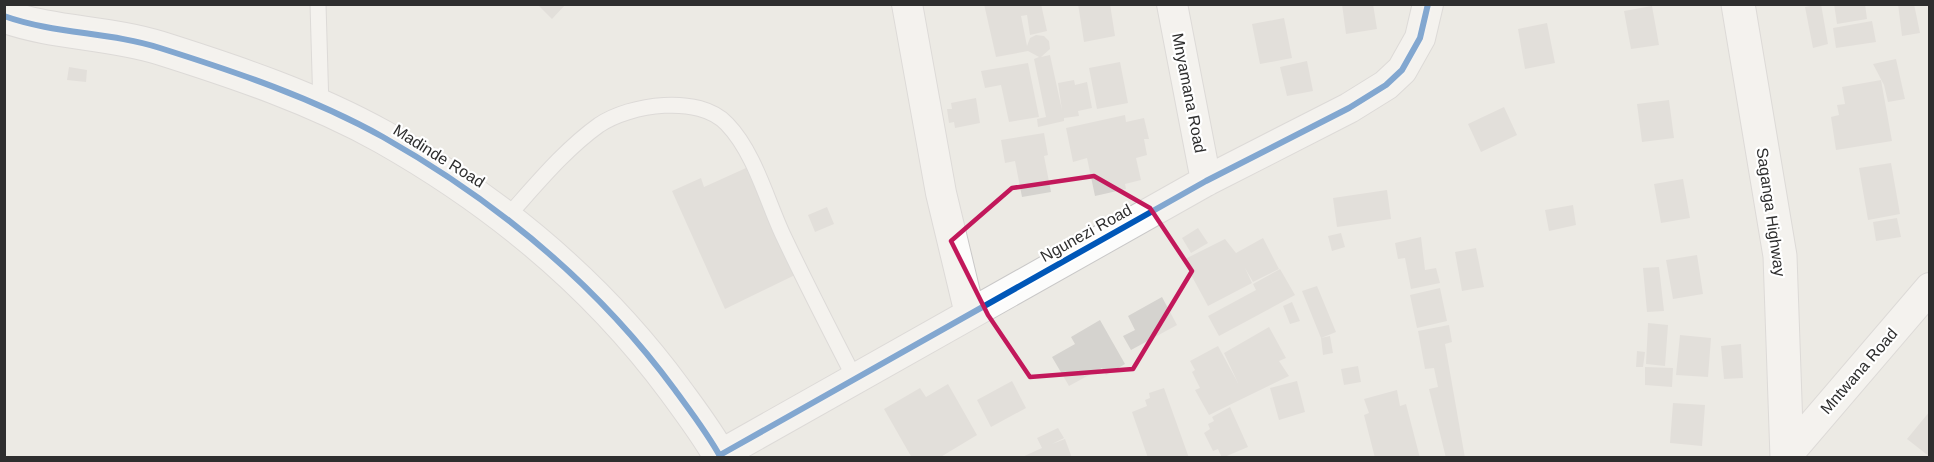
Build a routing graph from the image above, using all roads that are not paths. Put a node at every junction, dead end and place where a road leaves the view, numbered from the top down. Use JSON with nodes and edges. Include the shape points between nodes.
{"nodes":[{"id":1,"x":318,"y":4,"type":"edge"},
{"id":2,"x":908,"y":4,"type":"edge"},
{"id":3,"x":1172,"y":4,"type":"edge"},
{"id":4,"x":1428,"y":4,"type":"edge"},
{"id":5,"x":1738,"y":4,"type":"edge"},
{"id":6,"x":7,"y":19,"type":"edge"},
{"id":7,"x":321,"y":108,"type":"junction"},
{"id":8,"x":1206,"y":181,"type":"junction"},
{"id":9,"x":506,"y":218,"type":"junction"},
{"id":10,"x":1929,"y":288,"type":"edge"},
{"id":11,"x":969,"y":314,"type":"junction"},
{"id":12,"x":855,"y":379,"type":"junction"},
{"id":13,"x":720,"y":456,"type":"edge"},
{"id":14,"x":1788,"y":456,"type":"edge"}],
"edges":[{"from":1,"to":7,"type":"lane"},
{"from":2,"to":11,"type":"street","via":[[941,193]]},
{"from":3,"to":8,"type":"street","name":"Mnyamana Road"},
{"from":4,"to":8,"type":"street","name":"Ngunezi Road","via":[[1420,38],[1402,70],[1386,85]]},
{"from":5,"to":14,"type":"street","name":"Saganga Highway","via":[[1780,255]]},
{"from":6,"to":7,"type":"street","name":"Madinde Road","via":[[157,46],[278,88]]},
{"from":7,"to":9,"type":"street","name":"Madinde Road","via":[[382,137],[478,195]]},
{"from":8,"to":11,"type":"street","name":"Ngunezi Road"},
{"from":9,"to":12,"type":"lane","via":[[573,147],[601,124],[628,110],[654,105],[702,110],[726,122],[743,146]]},
{"from":9,"to":13,"type":"street","name":"Madinde Road","via":[[571,272],[652,358]]},
{"from":10,"to":14,"type":"street","name":"Mntwana Road"},
{"from":11,"to":12,"type":"street","name":"Ngunezi Road"},
{"from":12,"to":13,"type":"street","name":"Ngunezi Road"}]}
